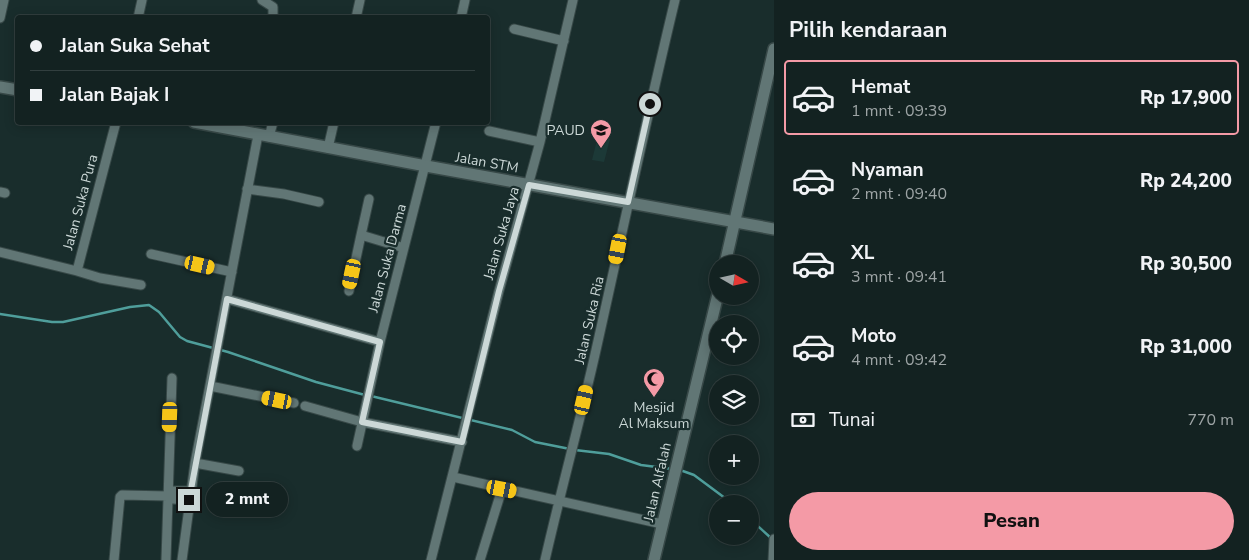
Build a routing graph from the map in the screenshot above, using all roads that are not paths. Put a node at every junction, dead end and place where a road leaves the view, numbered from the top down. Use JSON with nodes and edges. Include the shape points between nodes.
{"nodes":[{"id":1,"x":4,"y":0,"type":"edge"},
{"id":2,"x":142,"y":0,"type":"edge"},
{"id":3,"x":262,"y":0,"type":"edge"},
{"id":4,"x":360,"y":0,"type":"edge"},
{"id":5,"x":465,"y":0,"type":"edge"},
{"id":6,"x":573,"y":0,"type":"edge"},
{"id":7,"x":675,"y":0,"type":"edge"},
{"id":8,"x":139,"y":15,"type":"edge"},
{"id":9,"x":273,"y":15,"type":"edge"},
{"id":10,"x":357,"y":15,"type":"edge"},
{"id":11,"x":462,"y":15,"type":"edge"},
{"id":12,"x":0,"y":18,"type":"edge"},
{"id":13,"x":514,"y":29,"type":"dead end"},
{"id":14,"x":564,"y":41,"type":"junction"},
{"id":15,"x":774,"y":48,"type":"edge"},
{"id":16,"x":0,"y":88,"type":"edge"},
{"id":17,"x":15,"y":90,"type":"edge"},
{"id":18,"x":115,"y":125,"type":"edge"},
{"id":19,"x":209,"y":125,"type":"edge"},
{"id":20,"x":271,"y":125,"type":"edge"},
{"id":21,"x":333,"y":125,"type":"edge"},
{"id":22,"x":435,"y":125,"type":"edge"},
{"id":23,"x":490,"y":131,"type":"dead end"},
{"id":24,"x":263,"y":136,"type":"junction"},
{"id":25,"x":540,"y":142,"type":"junction"},
{"id":26,"x":328,"y":148,"type":"junction"},
{"id":27,"x":426,"y":166,"type":"junction"},
{"id":28,"x":529,"y":185,"type":"junction"},
{"id":29,"x":247,"y":189,"type":"junction"},
{"id":30,"x":369,"y":199,"type":"dead end"},
{"id":31,"x":318,"y":202,"type":"dead end"},
{"id":32,"x":628,"y":202,"type":"junction"},
{"id":33,"x":735,"y":222,"type":"junction"},
{"id":34,"x":774,"y":229,"type":"edge"},
{"id":35,"x":361,"y":236,"type":"junction"},
{"id":36,"x":404,"y":248,"type":"junction"},
{"id":37,"x":0,"y":252,"type":"edge"},
{"id":38,"x":151,"y":254,"type":"dead end"},
{"id":39,"x":727,"y":255,"type":"edge"},
{"id":40,"x":76,"y":271,"type":"junction"},
{"id":41,"x":232,"y":272,"type":"junction"},
{"id":42,"x":141,"y":285,"type":"dead end"},
{"id":43,"x":349,"y":291,"type":"dead end"},
{"id":44,"x":227,"y":299,"type":"junction"},
{"id":45,"x":715,"y":305,"type":"edge"},
{"id":46,"x":380,"y":342,"type":"junction"},
{"id":47,"x":172,"y":378,"type":"dead end"},
{"id":48,"x":210,"y":386,"type":"junction"},
{"id":49,"x":294,"y":403,"type":"dead end"},
{"id":50,"x":305,"y":406,"type":"dead end"},
{"id":51,"x":362,"y":422,"type":"junction"},
{"id":52,"x":462,"y":442,"type":"junction"},
{"id":53,"x":357,"y":446,"type":"dead end"},
{"id":54,"x":195,"y":464,"type":"junction"},
{"id":55,"x":238,"y":471,"type":"dead end"},
{"id":56,"x":453,"y":477,"type":"junction"},
{"id":57,"x":502,"y":489,"type":"junction"},
{"id":58,"x":168,"y":496,"type":"junction"},
{"id":59,"x":190,"y":496,"type":"junction"},
{"id":60,"x":559,"y":500,"type":"junction"},
{"id":61,"x":662,"y":524,"type":"junction"},
{"id":62,"x":774,"y":539,"type":"edge"},
{"id":63,"x":773,"y":556,"type":"edge"},
{"id":64,"x":114,"y":560,"type":"edge"},
{"id":65,"x":166,"y":560,"type":"edge"},
{"id":66,"x":182,"y":560,"type":"edge"},
{"id":67,"x":431,"y":560,"type":"edge"},
{"id":68,"x":480,"y":560,"type":"edge"},
{"id":69,"x":545,"y":560,"type":"edge"},
{"id":70,"x":654,"y":560,"type":"edge"}],
"edges":[{"from":1,"to":12,"type":"street"},
{"from":2,"to":8,"type":"street"},
{"from":3,"to":9,"type":"street","via":[[273,7]]},
{"from":4,"to":10,"type":"street"},
{"from":5,"to":11,"type":"street"},
{"from":6,"to":14,"type":"street","name":"Jalan Suka Jaya"},
{"from":7,"to":32,"type":"street","name":"Jalan Suka Ria"},
{"from":13,"to":14,"type":"street"},
{"from":14,"to":25,"type":"street","name":"Jalan Suka Jaya"},
{"from":15,"to":33,"type":"street"},
{"from":16,"to":17,"type":"street"},
{"from":18,"to":40,"type":"street","name":"Jalan Suka Pura"},
{"from":19,"to":24,"type":"street","name":"Jalan STM"},
{"from":20,"to":24,"type":"street"},
{"from":21,"to":26,"type":"street"},
{"from":22,"to":27,"type":"street","name":"Jalan Suka Darma"},
{"from":23,"to":25,"type":"street"},
{"from":24,"to":26,"type":"street","name":"Jalan STM"},
{"from":24,"to":29,"type":"street"},
{"from":25,"to":28,"type":"street","name":"Jalan Suka Jaya"},
{"from":26,"to":27,"type":"street","name":"Jalan STM"},
{"from":27,"to":28,"type":"street","name":"Jalan STM"},
{"from":27,"to":36,"type":"street","name":"Jalan Suka Darma"},
{"from":28,"to":32,"type":"street","name":"Jalan STM"},
{"from":28,"to":52,"type":"street","name":"Jalan Suka Jaya"},
{"from":29,"to":31,"type":"street"},
{"from":29,"to":41,"type":"street"},
{"from":30,"to":35,"type":"street"},
{"from":32,"to":33,"type":"street","name":"Jalan STM"},
{"from":32,"to":60,"type":"street","name":"Jalan Suka Ria"},
{"from":33,"to":34,"type":"street","name":"Jalan STM"},
{"from":33,"to":39,"type":"street"},
{"from":35,"to":36,"type":"street"},
{"from":35,"to":43,"type":"street"},
{"from":36,"to":46,"type":"street","name":"Jalan Suka Darma"},
{"from":37,"to":40,"type":"street","name":"Jalan Suka Pura"},
{"from":38,"to":41,"type":"street"},
{"from":40,"to":42,"type":"street"},
{"from":41,"to":44,"type":"street"},
{"from":44,"to":46,"type":"street"},
{"from":44,"to":48,"type":"street"},
{"from":45,"to":61,"type":"street","name":"Jalan Alfalah"},
{"from":46,"to":51,"type":"street","name":"Jalan Suka Darma"},
{"from":47,"to":58,"type":"street"},
{"from":48,"to":49,"type":"street"},
{"from":48,"to":54,"type":"street"},
{"from":50,"to":51,"type":"street"},
{"from":51,"to":52,"type":"street"},
{"from":51,"to":53,"type":"street","name":"Jalan Suka Darma"},
{"from":52,"to":56,"type":"street","name":"Jalan Suka Jaya"},
{"from":54,"to":55,"type":"street"},
{"from":54,"to":59,"type":"street"},
{"from":56,"to":57,"type":"street"},
{"from":56,"to":67,"type":"street","name":"Jalan Suka Jaya"},
{"from":57,"to":60,"type":"street"},
{"from":57,"to":68,"type":"street"},
{"from":58,"to":59,"type":"street","via":[[173,499]]},
{"from":58,"to":64,"type":"street","via":[[120,497]]},
{"from":58,"to":65,"type":"street"},
{"from":59,"to":66,"type":"street"},
{"from":60,"to":61,"type":"street"},
{"from":60,"to":69,"type":"street","name":"Jalan Suka Ria"},
{"from":61,"to":70,"type":"street","name":"Jalan Alfalah"},
{"from":62,"to":63,"type":"street"}]}
